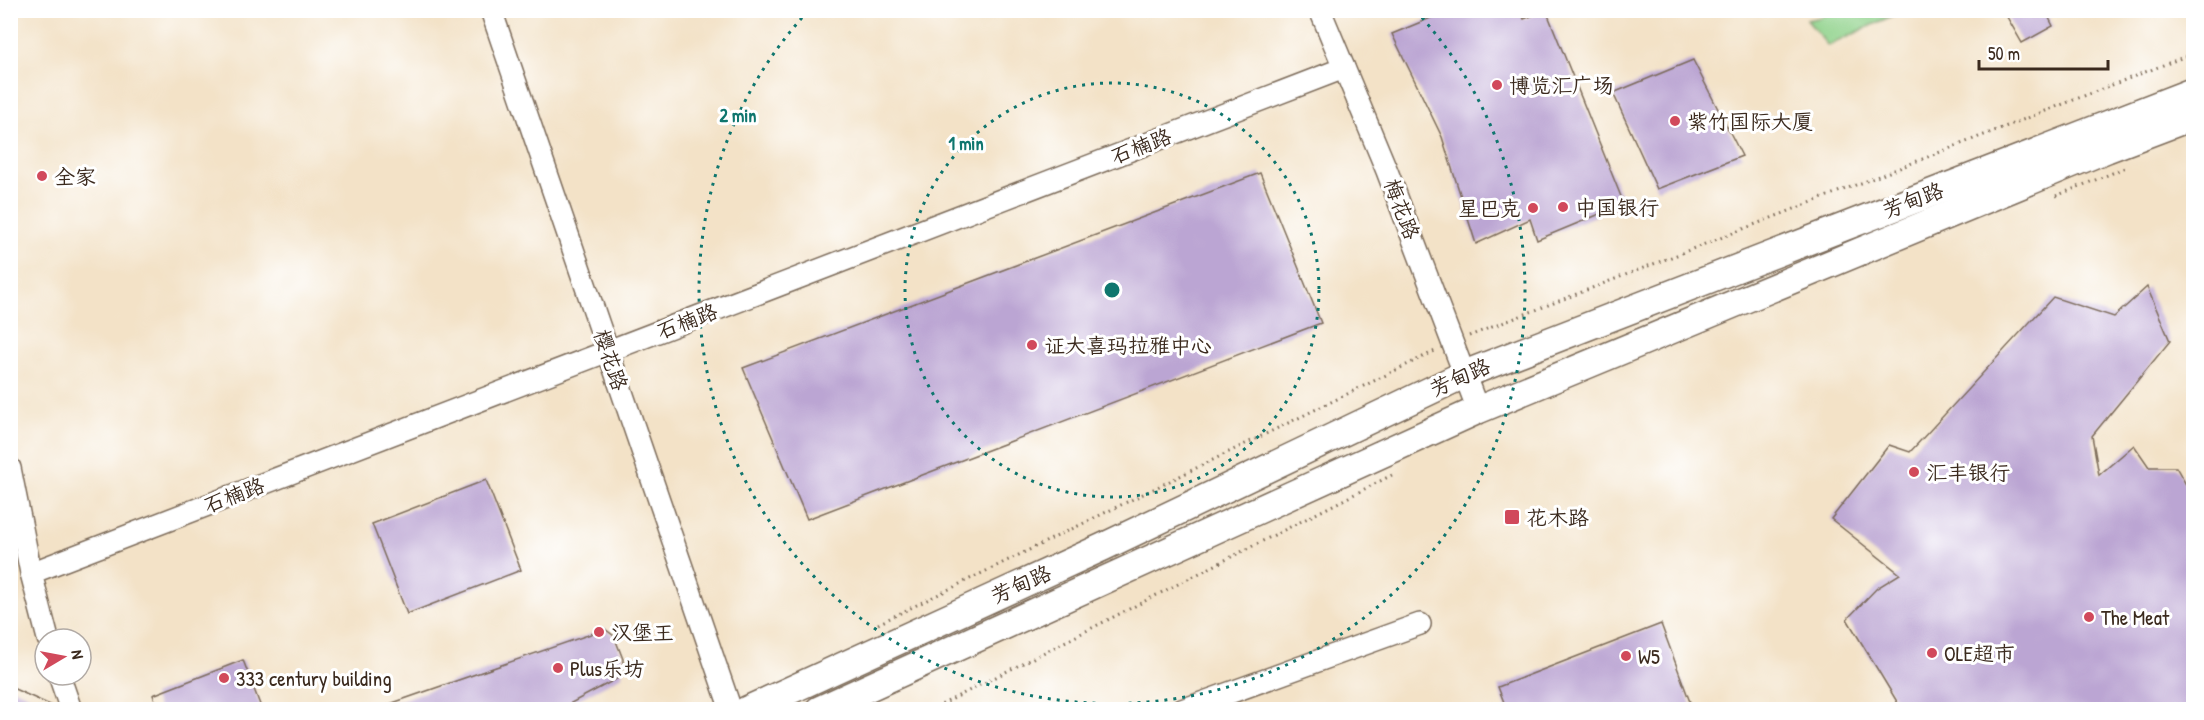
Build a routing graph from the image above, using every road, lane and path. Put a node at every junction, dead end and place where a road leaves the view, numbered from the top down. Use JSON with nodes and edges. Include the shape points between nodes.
{"nodes":[{"id":1,"x":491,"y":10,"type":"edge"},
{"id":2,"x":1320,"y":10,"type":"edge"},
{"id":3,"x":2189,"y":10,"type":"edge"},
{"id":4,"x":2193,"y":22,"type":"edge"},
{"id":5,"x":1344,"y":68,"type":"junction"},
{"id":6,"x":2193,"y":91,"type":"edge"},
{"id":7,"x":2193,"y":116,"type":"edge"},
{"id":8,"x":2130,"y":165,"type":"dead end"},
{"id":9,"x":2053,"y":197,"type":"dead end"},
{"id":10,"x":608,"y":351,"type":"junction"},
{"id":11,"x":1465,"y":374,"type":"junction"},
{"id":12,"x":1478,"y":410,"type":"junction"},
{"id":13,"x":10,"y":468,"type":"edge"},
{"id":14,"x":1396,"y":473,"type":"dead end"},
{"id":15,"x":31,"y":573,"type":"junction"},
{"id":16,"x":1420,"y":624,"type":"dead end"},
{"id":17,"x":45,"y":627,"type":"edge"},
{"id":18,"x":63,"y":687,"type":"edge"},
{"id":19,"x":71,"y":710,"type":"edge"},
{"id":20,"x":731,"y":710,"type":"edge"},
{"id":21,"x":747,"y":710,"type":"edge"},
{"id":22,"x":819,"y":710,"type":"edge"},
{"id":23,"x":931,"y":710,"type":"edge"},
{"id":24,"x":1182,"y":710,"type":"edge"}],
"edges":[{"from":1,"to":10,"type":"street","name":"樱花路"},
{"from":2,"to":5,"type":"street","name":"梅花路"},
{"from":3,"to":4,"type":"path"},
{"from":5,"to":10,"type":"street","name":"石楠路"},
{"from":5,"to":11,"type":"street","name":"梅花路"},
{"from":6,"to":11,"type":"main road","name":"芳甸路"},
{"from":7,"to":12,"type":"main road","name":"芳甸路"},
{"from":8,"to":9,"type":"path"},
{"from":10,"to":15,"type":"street","name":"石楠路"},
{"from":10,"to":20,"type":"street","name":"樱花路"},
{"from":11,"to":12,"type":"street","name":"梅花路"},
{"from":11,"to":21,"type":"main road","name":"芳甸路","via":[[1103,547]]},
{"from":12,"to":22,"type":"main road","name":"芳甸路"},
{"from":13,"to":15,"type":"street"},
{"from":14,"to":23,"type":"path"},
{"from":15,"to":17,"type":"street"},
{"from":16,"to":24,"type":"street"},
{"from":18,"to":19,"type":"street"}]}
